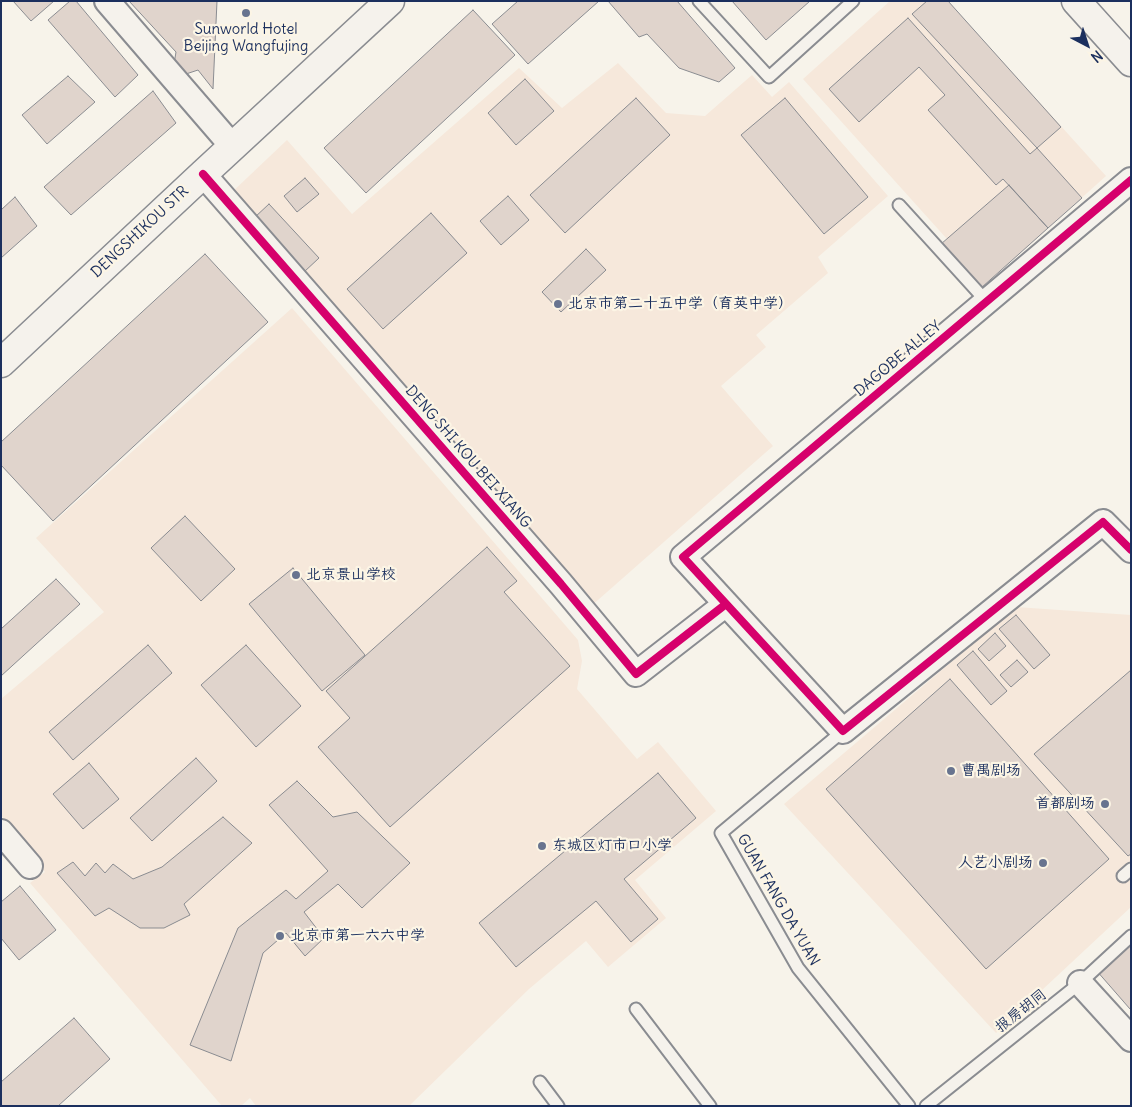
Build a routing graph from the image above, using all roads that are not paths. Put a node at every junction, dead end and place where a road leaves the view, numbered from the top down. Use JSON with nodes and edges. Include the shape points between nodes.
{"nodes":[{"id":1,"x":107,"y":1,"type":"edge"},
{"id":2,"x":390,"y":1,"type":"edge"},
{"id":3,"x":699,"y":1,"type":"edge"},
{"id":4,"x":852,"y":1,"type":"edge"},
{"id":5,"x":1076,"y":1,"type":"edge"},
{"id":6,"x":1131,"y":62,"type":"edge"},
{"id":7,"x":233,"y":147,"type":"junction"},
{"id":8,"x":203,"y":174,"type":"junction"},
{"id":9,"x":1131,"y":180,"type":"edge"},
{"id":10,"x":899,"y":204,"type":"dead end"},
{"id":11,"x":986,"y":302,"type":"junction"},
{"id":12,"x":1,"y":363,"type":"edge"},
{"id":13,"x":1131,"y":550,"type":"edge"},
{"id":14,"x":726,"y":604,"type":"junction"},
{"id":15,"x":843,"y":731,"type":"junction"},
{"id":16,"x":1,"y":832,"type":"edge"},
{"id":17,"x":30,"y":866,"type":"dead end"},
{"id":18,"x":1131,"y":936,"type":"edge"},
{"id":19,"x":1080,"y":983,"type":"junction"},
{"id":20,"x":636,"y":1009,"type":"dead end"},
{"id":21,"x":1131,"y":1039,"type":"edge"},
{"id":22,"x":540,"y":1082,"type":"dead end"},
{"id":23,"x":558,"y":1106,"type":"edge"},
{"id":24,"x":710,"y":1106,"type":"edge"},
{"id":25,"x":909,"y":1106,"type":"edge"},
{"id":26,"x":926,"y":1106,"type":"edge"}],
"edges":[{"from":1,"to":7,"type":"street"},
{"from":2,"to":7,"type":"street","name":"DENGSHIKOU STR"},
{"from":3,"to":4,"type":"lane","via":[[769,76]]},
{"from":5,"to":6,"type":"street"},
{"from":7,"to":8,"type":"street","name":"DENGSHIKOU STR"},
{"from":8,"to":12,"type":"street","name":"DENGSHIKOU STR"},
{"from":8,"to":14,"type":"street","name":"DENG SHI KOU BEI XIANG","via":[[636,674]]},
{"from":9,"to":11,"type":"street","name":"DAGOBE ALLEY"},
{"from":10,"to":11,"type":"lane"},
{"from":11,"to":14,"type":"street","name":"DAGOBE ALLEY","via":[[683,558]]},
{"from":13,"to":15,"type":"street","via":[[1103,522]]},
{"from":14,"to":15,"type":"street"},
{"from":15,"to":25,"type":"lane","name":"GUAN FANG DA YUAN","via":[[721,833],[798,968]]},
{"from":16,"to":17,"type":"street"},
{"from":18,"to":19,"type":"lane","name":"报房胡同"},
{"from":19,"to":21,"type":"street"},
{"from":19,"to":26,"type":"lane","name":"报房胡同"},
{"from":20,"to":24,"type":"lane"},
{"from":22,"to":23,"type":"lane"}]}
